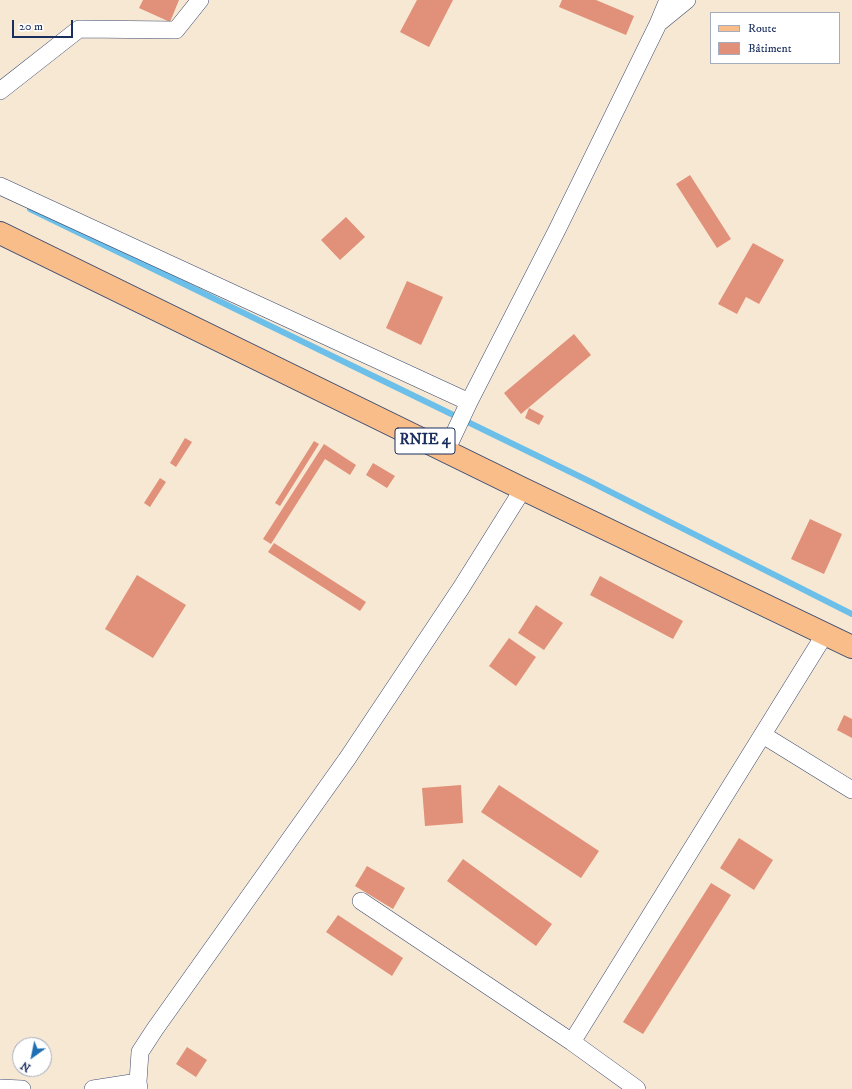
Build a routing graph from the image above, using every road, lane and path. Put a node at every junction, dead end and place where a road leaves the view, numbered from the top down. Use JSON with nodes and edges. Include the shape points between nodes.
{"nodes":[{"id":1,"x":200,"y":0,"type":"edge"},
{"id":2,"x":668,"y":0,"type":"edge"},
{"id":3,"x":687,"y":0,"type":"edge"},
{"id":4,"x":658,"y":24,"type":"junction"},
{"id":5,"x":0,"y":91,"type":"edge"},
{"id":6,"x":0,"y":186,"type":"edge"},
{"id":7,"x":0,"y":233,"type":"edge"},
{"id":8,"x":469,"y":402,"type":"junction"},
{"id":9,"x":446,"y":451,"type":"junction"},
{"id":10,"x":523,"y":489,"type":"junction"},
{"id":11,"x":825,"y":634,"type":"junction"},
{"id":12,"x":852,"y":647,"type":"edge"},
{"id":13,"x":763,"y":735,"type":"junction"},
{"id":14,"x":852,"y":790,"type":"edge"},
{"id":15,"x":361,"y":901,"type":"dead end"},
{"id":16,"x":572,"y":1042,"type":"junction"},
{"id":17,"x":138,"y":1085,"type":"edge"},
{"id":18,"x":0,"y":1088,"type":"edge"},
{"id":19,"x":22,"y":1089,"type":"edge"},
{"id":20,"x":93,"y":1089,"type":"edge"},
{"id":21,"x":637,"y":1089,"type":"edge"}],
"edges":[{"from":1,"to":5,"type":"street","via":[[176,30],[79,29]]},
{"from":2,"to":4,"type":"street"},
{"from":3,"to":4,"type":"street"},
{"from":4,"to":8,"type":"street"},
{"from":6,"to":8,"type":"street"},
{"from":7,"to":9,"type":"main road","number":"RNIE 4"},
{"from":8,"to":9,"type":"street"},
{"from":9,"to":10,"type":"main road","number":"RNIE 4"},
{"from":10,"to":11,"type":"main road","number":"RNIE 4"},
{"from":10,"to":17,"type":"street","via":[[348,759],[140,1052]]},
{"from":11,"to":12,"type":"main road","number":"RNIE 4"},
{"from":11,"to":13,"type":"street"},
{"from":13,"to":14,"type":"street"},
{"from":13,"to":16,"type":"street"},
{"from":15,"to":16,"type":"street"},
{"from":16,"to":21,"type":"street"},
{"from":17,"to":20,"type":"street"},
{"from":18,"to":19,"type":"street"}]}
